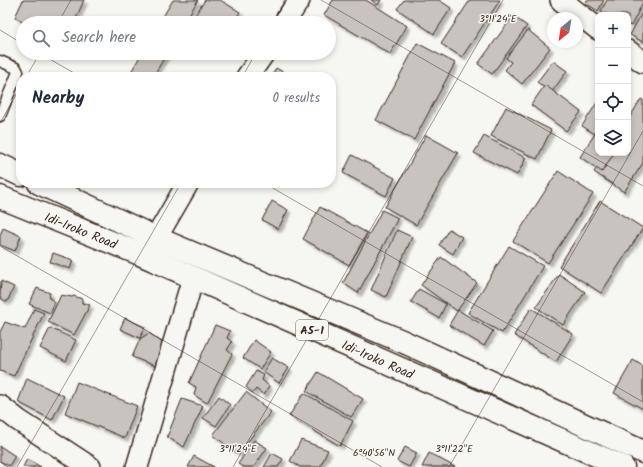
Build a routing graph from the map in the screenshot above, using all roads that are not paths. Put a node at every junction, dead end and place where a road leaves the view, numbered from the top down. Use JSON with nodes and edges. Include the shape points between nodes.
{"nodes":[{"id":1,"x":300,"y":0,"type":"edge"},
{"id":2,"x":561,"y":0,"type":"edge"},
{"id":3,"x":289,"y":16,"type":"edge"},
{"id":4,"x":595,"y":27,"type":"edge"},
{"id":5,"x":631,"y":53,"type":"edge"},
{"id":6,"x":259,"y":60,"type":"edge"},
{"id":7,"x":0,"y":61,"type":"edge"},
{"id":8,"x":643,"y":62,"type":"edge"},
{"id":9,"x":18,"y":72,"type":"edge"},
{"id":10,"x":251,"y":72,"type":"edge"},
{"id":11,"x":16,"y":81,"type":"edge"},
{"id":12,"x":0,"y":116,"type":"edge"},
{"id":13,"x":0,"y":165,"type":"edge"},
{"id":14,"x":16,"y":173,"type":"edge"},
{"id":15,"x":50,"y":188,"type":"edge"},
{"id":16,"x":185,"y":188,"type":"edge"},
{"id":17,"x":0,"y":197,"type":"edge"},
{"id":18,"x":156,"y":238,"type":"junction"},
{"id":19,"x":193,"y":278,"type":"junction"},
{"id":20,"x":0,"y":406,"type":"edge"},
{"id":21,"x":643,"y":452,"type":"edge"},
{"id":22,"x":90,"y":467,"type":"edge"},
{"id":23,"x":137,"y":467,"type":"edge"},
{"id":24,"x":623,"y":467,"type":"edge"}],
"edges":[{"from":1,"to":3,"type":"street"},
{"from":2,"to":4,"type":"street"},
{"from":5,"to":8,"type":"street"},
{"from":6,"to":10,"type":"street"},
{"from":7,"to":9,"type":"lane","via":[[16,68]]},
{"from":11,"to":12,"type":"lane"},
{"from":13,"to":14,"type":"highway"},
{"from":15,"to":18,"type":"highway","number":"A5-1"},
{"from":16,"to":18,"type":"street"},
{"from":17,"to":19,"type":"highway","name":"Idi-Iroko Road","number":"A5-1"},
{"from":18,"to":21,"type":"highway","number":"A5-1","via":[[404,342]]},
{"from":19,"to":23,"type":"street"},
{"from":19,"to":24,"type":"highway","name":"Idi-Iroko Road","number":"A5-1"},
{"from":20,"to":22,"type":"street"}]}
